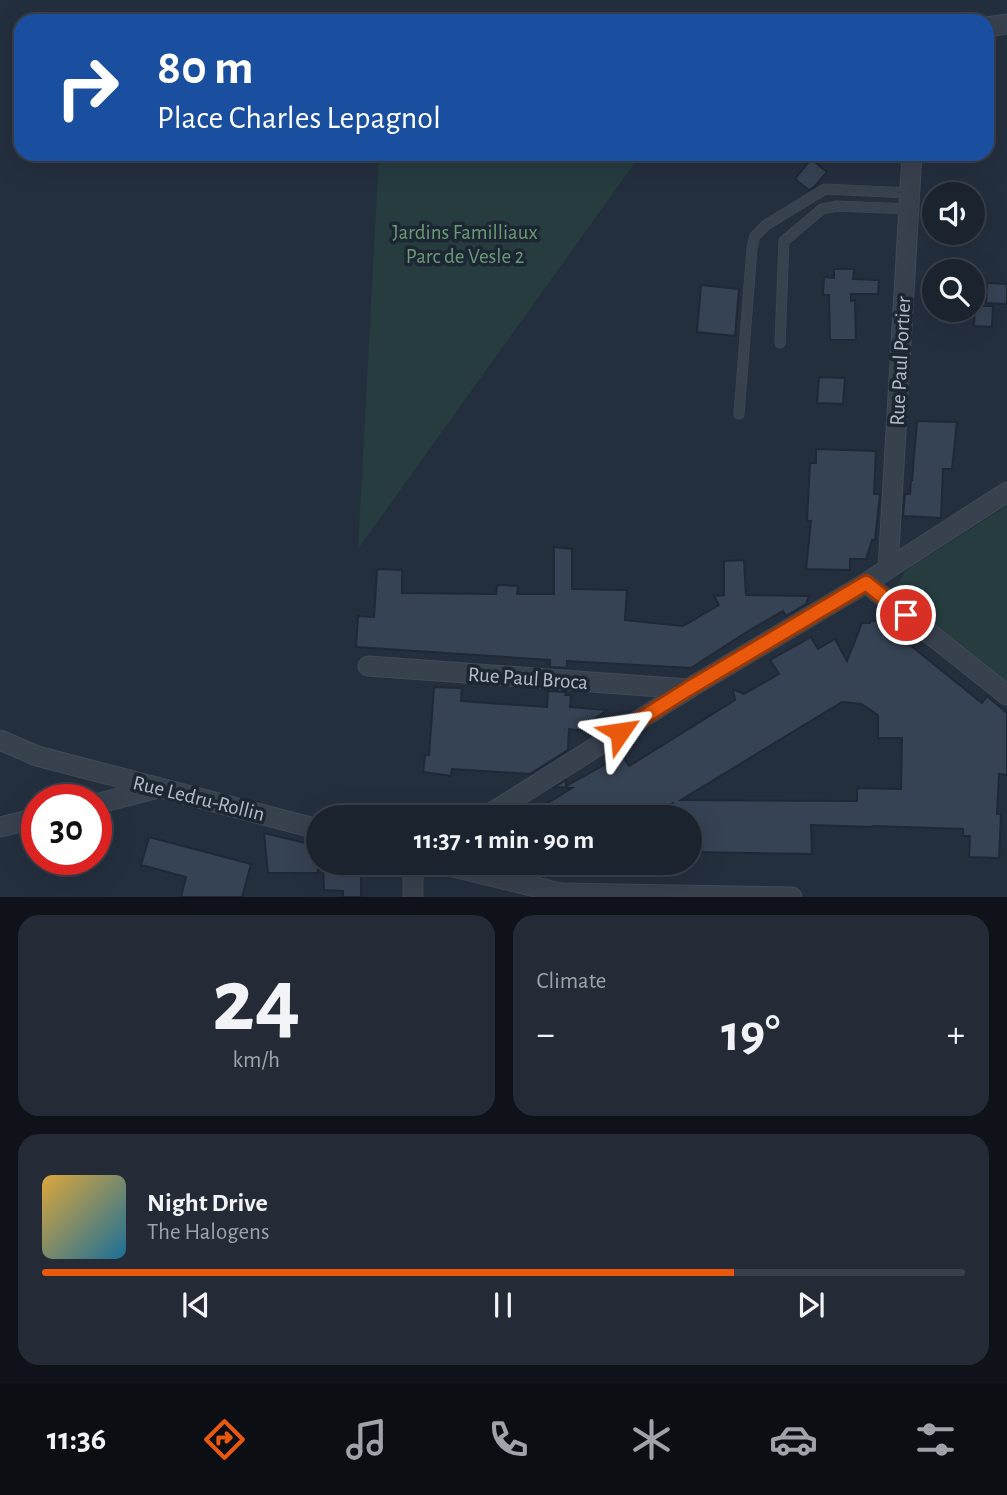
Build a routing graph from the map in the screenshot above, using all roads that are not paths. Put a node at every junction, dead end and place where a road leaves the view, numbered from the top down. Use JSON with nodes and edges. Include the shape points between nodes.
{"nodes":[{"id":1,"x":912,"y":161,"type":"edge"},
{"id":2,"x":909,"y":201,"type":"junction"},
{"id":3,"x":780,"y":343,"type":"dead end"},
{"id":4,"x":739,"y":414,"type":"dead end"},
{"id":5,"x":1007,"y":492,"type":"edge"},
{"id":6,"x":888,"y":569,"type":"junction"},
{"id":7,"x":866,"y":583,"type":"junction"},
{"id":8,"x":368,"y":666,"type":"dead end"},
{"id":9,"x":688,"y":689,"type":"junction"},
{"id":10,"x":1007,"y":695,"type":"edge"},
{"id":11,"x":0,"y":740,"type":"edge"},
{"id":12,"x":159,"y":788,"type":"junction"},
{"id":13,"x":112,"y":800,"type":"edge"},
{"id":14,"x":504,"y":805,"type":"edge"},
{"id":15,"x":21,"y":822,"type":"edge"},
{"id":16,"x":306,"y":826,"type":"edge"},
{"id":17,"x":0,"y":827,"type":"edge"},
{"id":18,"x":413,"y":875,"type":"edge"},
{"id":19,"x":486,"y":875,"type":"edge"},
{"id":20,"x":678,"y":896,"type":"edge"},
{"id":21,"x":413,"y":897,"type":"edge"},
{"id":22,"x":792,"y":897,"type":"edge"}],
"edges":[{"from":1,"to":2,"type":"street","name":"Rue Paul Portier"},
{"from":2,"to":3,"type":"lane","via":[[822,209],[784,241]]},
{"from":2,"to":4,"type":"lane","via":[[825,189],[755,236]]},
{"from":2,"to":6,"type":"street","name":"Rue Paul Portier"},
{"from":5,"to":6,"type":"street"},
{"from":6,"to":7,"type":"street"},
{"from":7,"to":9,"type":"street"},
{"from":7,"to":10,"type":"street"},
{"from":8,"to":9,"type":"street","name":"Rue Paul Broca"},
{"from":9,"to":14,"type":"street"},
{"from":11,"to":12,"type":"street","name":"Rue Ledru-Rollin","via":[[37,756]]},
{"from":12,"to":13,"type":"street"},
{"from":12,"to":16,"type":"street","name":"Rue Ledru-Rollin"},
{"from":15,"to":17,"type":"street"},
{"from":18,"to":21,"type":"street"},
{"from":19,"to":20,"type":"street","via":[[560,893]]},
{"from":20,"to":22,"type":"street"}]}
